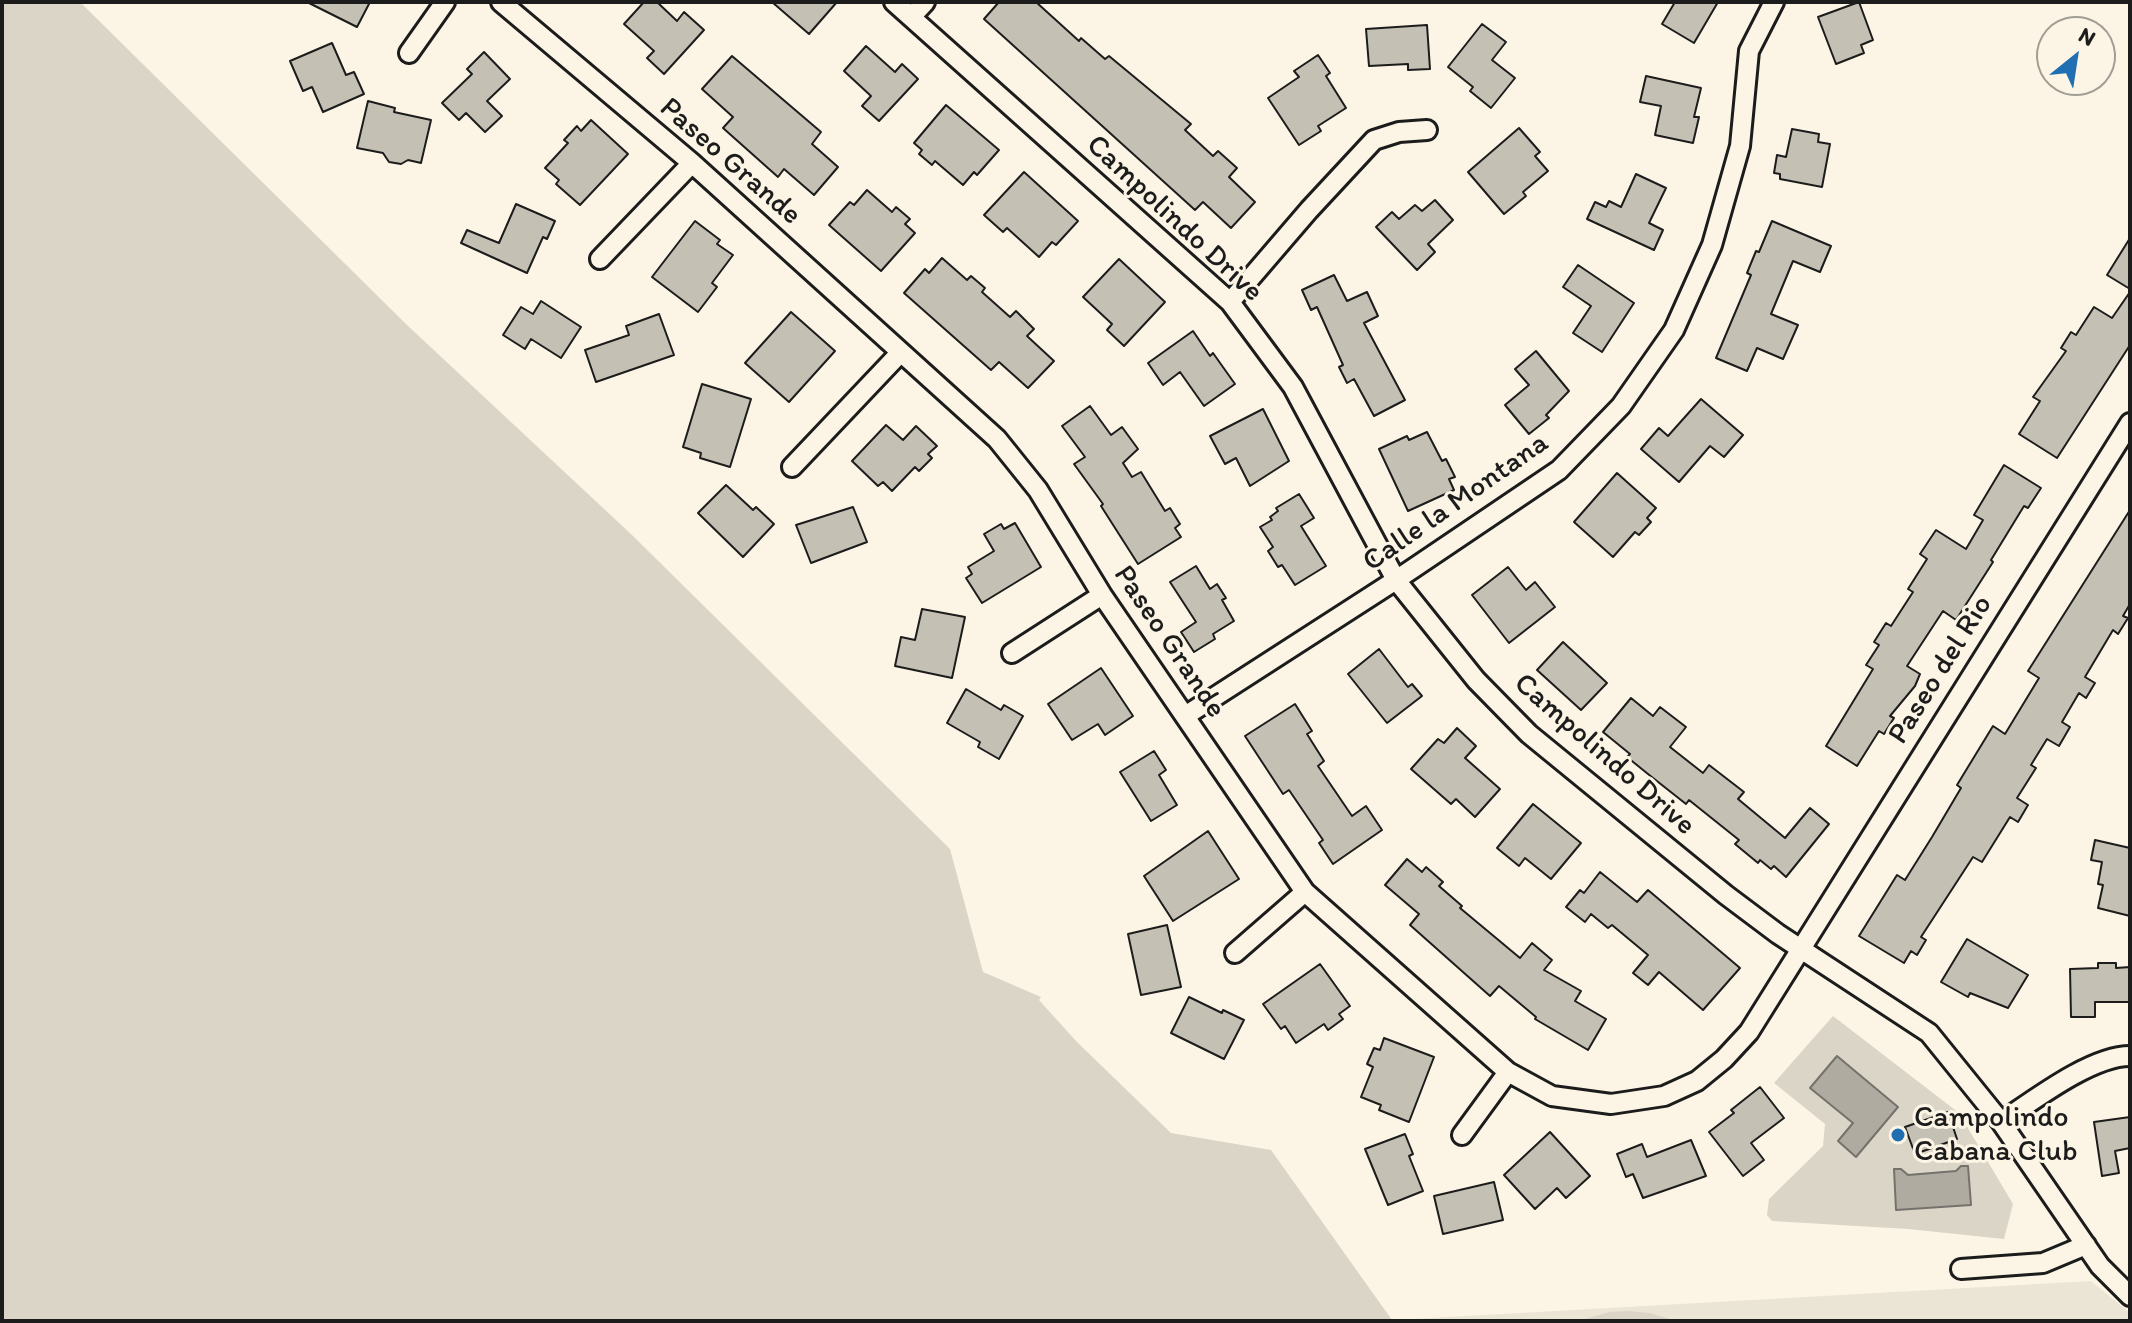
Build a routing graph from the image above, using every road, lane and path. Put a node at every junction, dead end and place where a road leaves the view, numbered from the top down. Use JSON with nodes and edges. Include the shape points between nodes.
{"nodes":[{"id":1,"x":445,"y":2,"type":"edge"},
{"id":2,"x":501,"y":2,"type":"edge"},
{"id":3,"x":894,"y":2,"type":"edge"},
{"id":4,"x":925,"y":2,"type":"edge"},
{"id":5,"x":1774,"y":2,"type":"edge"},
{"id":6,"x":911,"y":17,"type":"junction"},
{"id":7,"x":409,"y":53,"type":"dead end"},
{"id":8,"x":1427,"y":130,"type":"dead end"},
{"id":9,"x":692,"y":163,"type":"junction"},
{"id":10,"x":600,"y":259,"type":"dead end"},
{"id":11,"x":1230,"y":302,"type":"junction"},
{"id":12,"x":901,"y":352,"type":"junction"},
{"id":13,"x":2130,"y":423,"type":"edge"},
{"id":14,"x":792,"y":467,"type":"dead end"},
{"id":15,"x":1396,"y":580,"type":"junction"},
{"id":16,"x":1102,"y":595,"type":"junction"},
{"id":17,"x":1012,"y":653,"type":"dead end"},
{"id":18,"x":1185,"y":716,"type":"junction"},
{"id":19,"x":1305,"y":892,"type":"junction"},
{"id":20,"x":1800,"y":947,"type":"junction"},
{"id":21,"x":1235,"y":953,"type":"dead end"},
{"id":22,"x":2130,"y":1056,"type":"edge"},
{"id":23,"x":1508,"y":1072,"type":"junction"},
{"id":24,"x":2001,"y":1122,"type":"junction"},
{"id":25,"x":1462,"y":1135,"type":"dead end"},
{"id":26,"x":2086,"y":1245,"type":"junction"},
{"id":27,"x":1961,"y":1269,"type":"dead end"},
{"id":28,"x":2130,"y":1296,"type":"edge"}],
"edges":[{"from":1,"to":7,"type":"street"},
{"from":2,"to":9,"type":"street","name":"Paseo Grande"},
{"from":3,"to":6,"type":"street","name":"Campolindo Drive"},
{"from":4,"to":6,"type":"street"},
{"from":5,"to":15,"type":"street","name":"Calle la Montana","via":[[1749,51],[1740,146],[1712,245],[1674,330],[1621,406],[1559,470]]},
{"from":6,"to":11,"type":"street","name":"Campolindo Drive"},
{"from":8,"to":11,"type":"street","via":[[1374,140]]},
{"from":9,"to":10,"type":"street"},
{"from":9,"to":12,"type":"street","name":"Paseo Grande"},
{"from":11,"to":15,"type":"street","name":"Campolindo Drive","via":[[1293,387]]},
{"from":12,"to":14,"type":"street"},
{"from":12,"to":16,"type":"street","name":"Paseo Grande","via":[[997,439],[1038,490]]},
{"from":13,"to":20,"type":"street","name":"Paseo del Rio"},
{"from":15,"to":18,"type":"street","name":"Calle la Montana"},
{"from":15,"to":20,"type":"street","name":"Campolindo Drive","via":[[1476,680],[1529,734],[1726,895]]},
{"from":16,"to":17,"type":"street"},
{"from":16,"to":18,"type":"street","name":"Paseo Grande"},
{"from":18,"to":19,"type":"street","name":"Paseo Grande"},
{"from":19,"to":21,"type":"street"},
{"from":19,"to":23,"type":"street","name":"Paseo Grande"},
{"from":20,"to":23,"type":"street","name":"Paseo Grande","via":[[1749,1032],[1697,1081],[1664,1096],[1611,1104],[1552,1096]]},
{"from":20,"to":24,"type":"street","name":"Campolindo Drive","via":[[1929,1033]]},
{"from":22,"to":24,"type":"street","via":[[2072,1075]]},
{"from":23,"to":25,"type":"street"},
{"from":24,"to":26,"type":"street","name":"Campolindo Drive"},
{"from":26,"to":27,"type":"street","via":[[2043,1263]]},
{"from":26,"to":28,"type":"street","name":"Campolindo Drive"}]}
